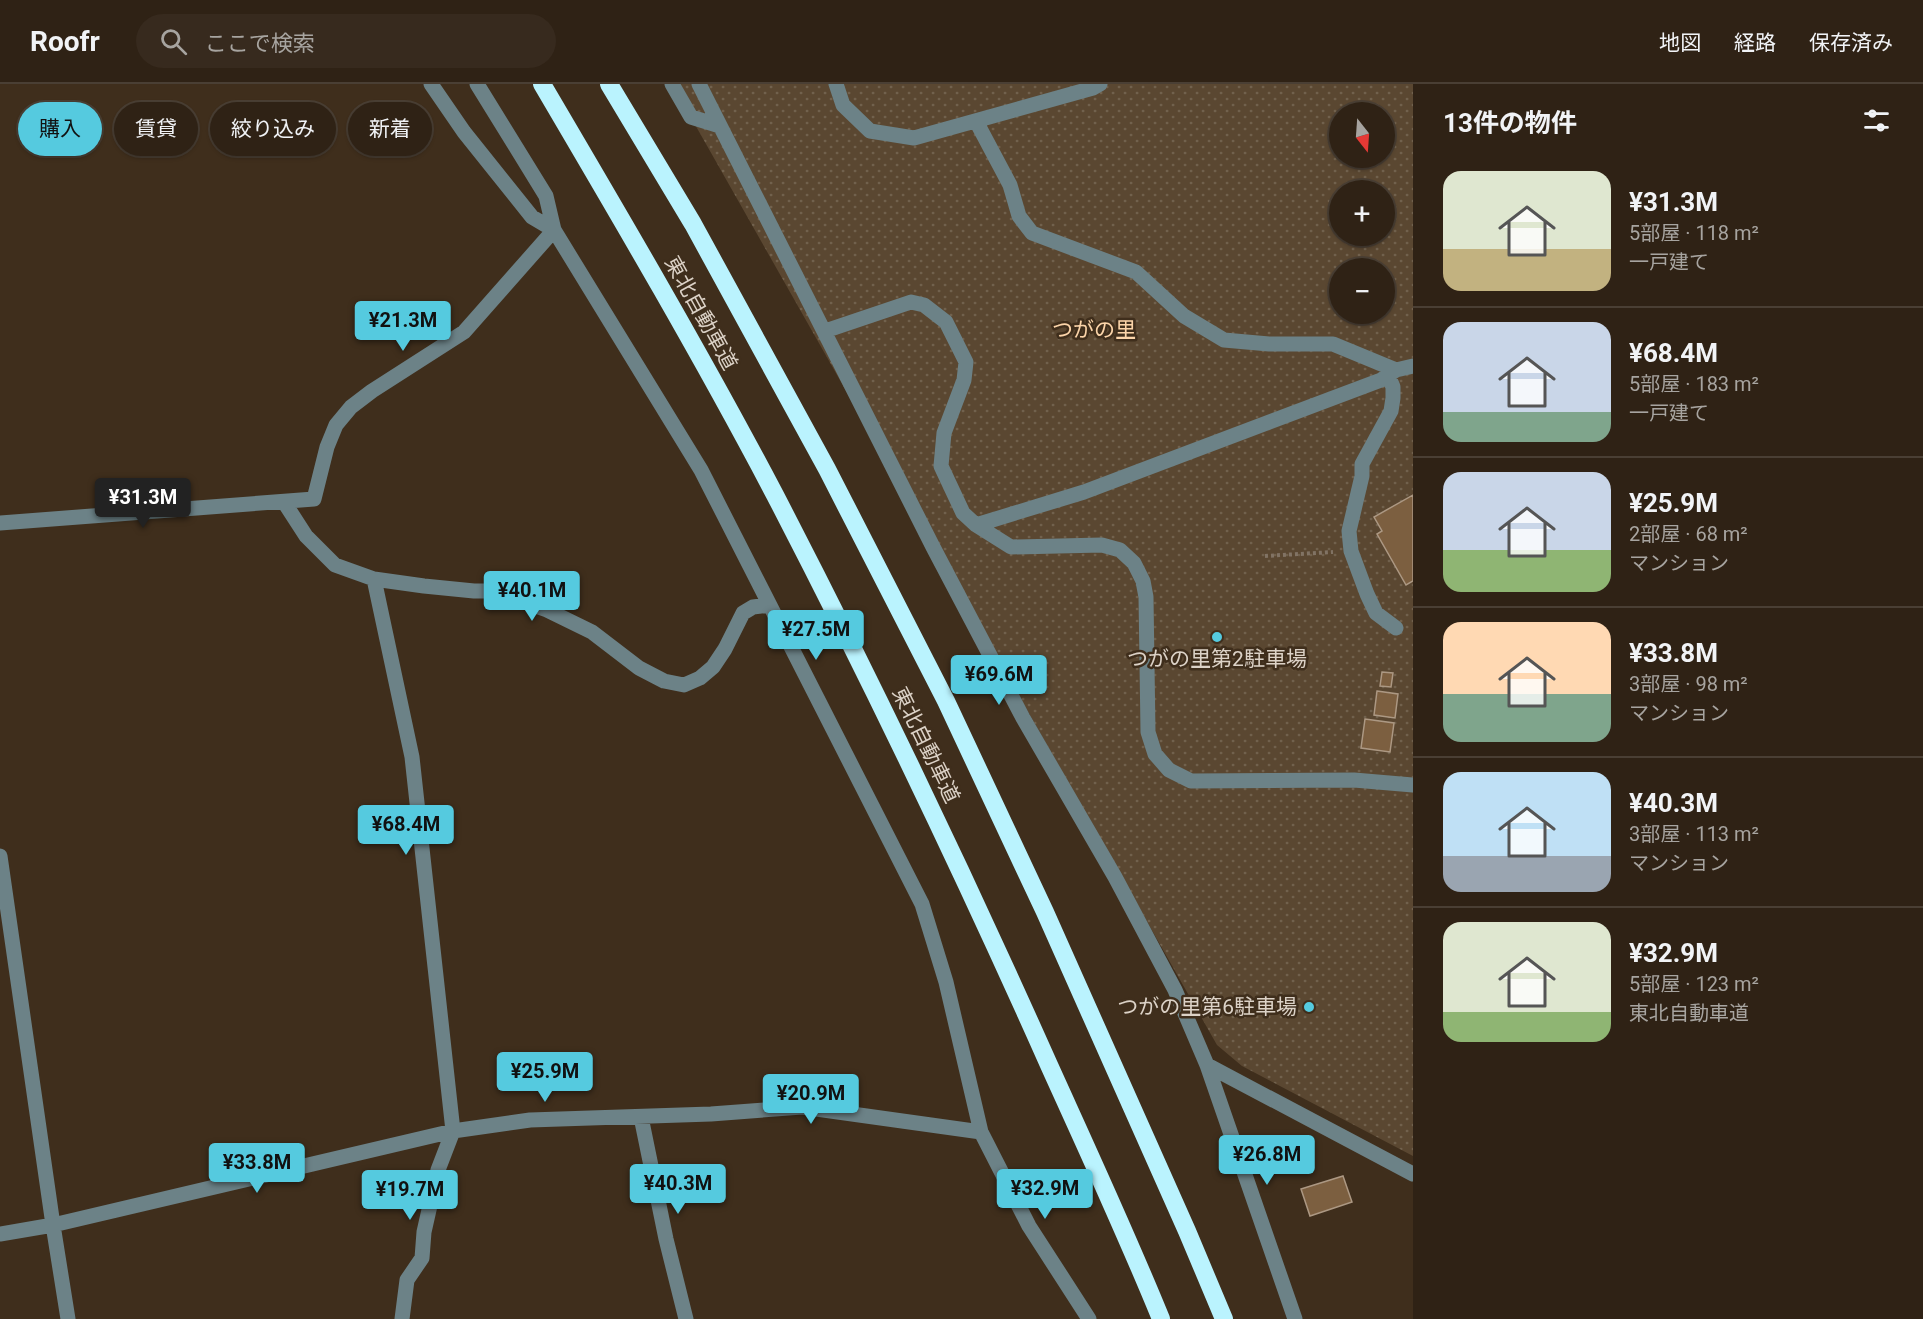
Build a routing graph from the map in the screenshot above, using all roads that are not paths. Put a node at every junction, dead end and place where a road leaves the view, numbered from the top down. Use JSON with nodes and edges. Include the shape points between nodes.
{"nodes":[{"id":1,"x":431,"y":84,"type":"edge"},
{"id":2,"x":477,"y":84,"type":"edge"},
{"id":3,"x":542,"y":84,"type":"edge"},
{"id":4,"x":609,"y":84,"type":"edge"},
{"id":5,"x":672,"y":84,"type":"edge"},
{"id":6,"x":699,"y":84,"type":"edge"},
{"id":7,"x":836,"y":84,"type":"edge"},
{"id":8,"x":1101,"y":84,"type":"edge"},
{"id":9,"x":976,"y":121,"type":"junction"},
{"id":10,"x":720,"y":126,"type":"junction"},
{"id":11,"x":554,"y":230,"type":"junction"},
{"id":12,"x":825,"y":331,"type":"junction"},
{"id":13,"x":1413,"y":366,"type":"edge"},
{"id":14,"x":1392,"y":373,"type":"junction"},
{"id":15,"x":284,"y":502,"type":"junction"},
{"id":16,"x":0,"y":523,"type":"edge"},
{"id":17,"x":976,"y":525,"type":"junction"},
{"id":18,"x":374,"y":579,"type":"junction"},
{"id":19,"x":769,"y":604,"type":"junction"},
{"id":20,"x":1396,"y":628,"type":"dead end"},
{"id":21,"x":1413,"y":785,"type":"edge"},
{"id":22,"x":0,"y":856,"type":"edge"},
{"id":23,"x":1207,"y":1065,"type":"junction"},
{"id":24,"x":641,"y":1117,"type":"junction"},
{"id":25,"x":453,"y":1131,"type":"junction"},
{"id":26,"x":981,"y":1132,"type":"junction"},
{"id":27,"x":1413,"y":1174,"type":"edge"},
{"id":28,"x":53,"y":1225,"type":"junction"},
{"id":29,"x":0,"y":1234,"type":"edge"},
{"id":30,"x":68,"y":1319,"type":"edge"},
{"id":31,"x":402,"y":1319,"type":"edge"},
{"id":32,"x":686,"y":1319,"type":"edge"},
{"id":33,"x":1089,"y":1319,"type":"edge"},
{"id":34,"x":1161,"y":1319,"type":"edge"},
{"id":35,"x":1224,"y":1319,"type":"edge"},
{"id":36,"x":1295,"y":1319,"type":"edge"}],
"edges":[{"from":1,"to":11,"type":"street","via":[[532,217]]},
{"from":2,"to":11,"type":"street","via":[[546,196]]},
{"from":3,"to":34,"type":"highway","name":"東北自動車道","via":[[642,253],[768,482],[893,727],[991,934]]},
{"from":4,"to":35,"type":"highway","name":"東北自動車道","via":[[693,224],[827,468],[946,701],[1045,912]]},
{"from":5,"to":10,"type":"street","via":[[691,117]]},
{"from":6,"to":10,"type":"street"},
{"from":7,"to":9,"type":"street","via":[[843,105],[870,131],[914,138]]},
{"from":8,"to":9,"type":"street"},
{"from":9,"to":14,"type":"street","via":[[1010,184],[1019,216],[1032,233],[1136,272],[1184,316],[1224,340],[1333,344]]},
{"from":10,"to":12,"type":"street"},
{"from":11,"to":15,"type":"street","via":[[464,332],[351,407],[336,425],[327,447],[314,499]]},
{"from":11,"to":19,"type":"street","via":[[701,470]]},
{"from":12,"to":17,"type":"street","via":[[911,302],[924,304],[946,322],[966,362],[964,380],[944,433],[941,466],[963,513]]},
{"from":12,"to":23,"type":"street","via":[[1023,718],[1175,990]]},
{"from":13,"to":14,"type":"street"},
{"from":14,"to":17,"type":"street","via":[[1083,492]]},
{"from":14,"to":20,"type":"street","via":[[1394,398],[1362,464],[1349,531],[1351,551],[1376,613]]},
{"from":15,"to":16,"type":"street"},
{"from":15,"to":18,"type":"street","via":[[306,536],[335,565]]},
{"from":17,"to":21,"type":"street","via":[[1011,547],[1102,545],[1120,550],[1134,563],[1146,597],[1148,732],[1155,754],[1169,770],[1191,781],[1354,780]]},
{"from":18,"to":19,"type":"street","via":[[493,591],[556,614],[592,632],[639,668],[664,681],[684,685],[713,667],[743,613]]},
{"from":18,"to":25,"type":"street","via":[[412,757]]},
{"from":19,"to":26,"type":"street","via":[[922,904],[946,982]]},
{"from":22,"to":28,"type":"street"},
{"from":23,"to":27,"type":"street"},
{"from":23,"to":36,"type":"street"},
{"from":24,"to":25,"type":"street","via":[[530,1120]]},
{"from":24,"to":26,"type":"street","via":[[802,1107]]},
{"from":24,"to":32,"type":"street"},
{"from":25,"to":28,"type":"street"},
{"from":25,"to":31,"type":"street","via":[[438,1170],[422,1258],[407,1280]]},
{"from":26,"to":33,"type":"street","via":[[1029,1226]]},
{"from":28,"to":29,"type":"street"},
{"from":28,"to":30,"type":"street"}]}
